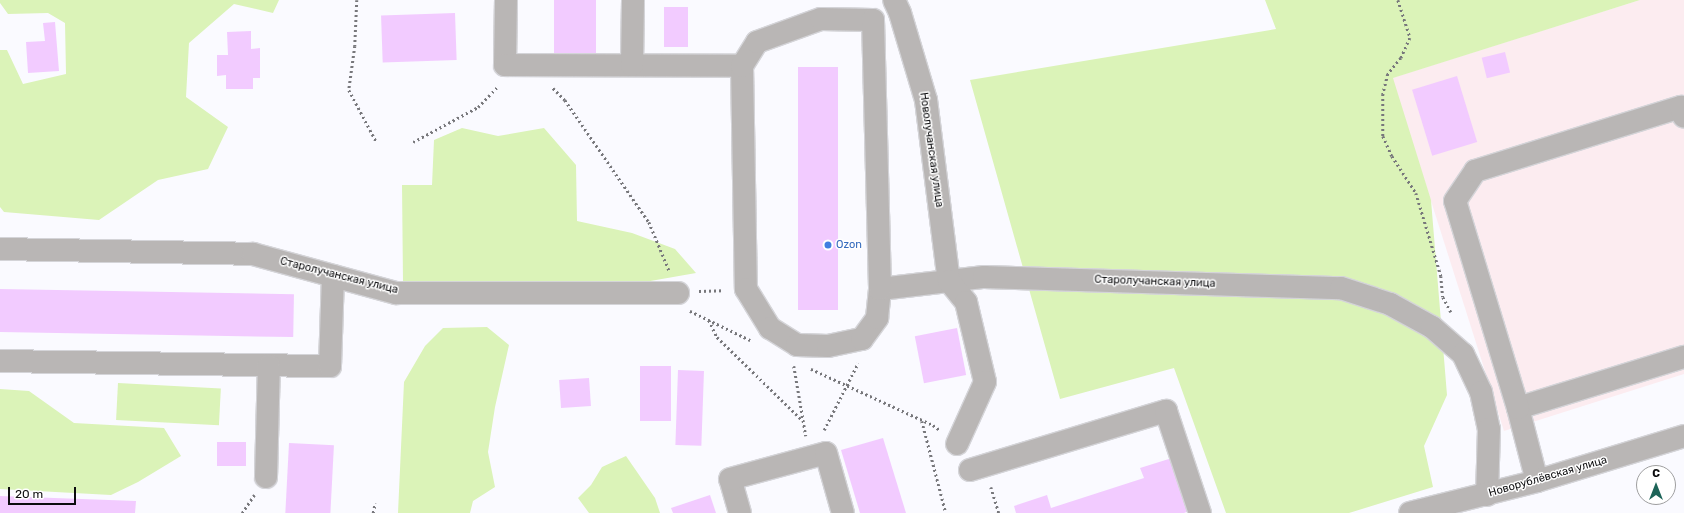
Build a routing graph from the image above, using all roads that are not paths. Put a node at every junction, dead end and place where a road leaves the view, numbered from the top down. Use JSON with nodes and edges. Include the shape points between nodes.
{"nodes":[{"id":1,"x":506,"y":0,"type":"edge"},
{"id":2,"x":633,"y":0,"type":"edge"},
{"id":3,"x":897,"y":6,"type":"edge"},
{"id":4,"x":873,"y":20,"type":"junction"},
{"id":5,"x":632,"y":65,"type":"junction"},
{"id":6,"x":742,"y":66,"type":"junction"},
{"id":7,"x":1683,"y":110,"type":"edge"},
{"id":8,"x":0,"y":249,"type":"edge"},
{"id":9,"x":333,"y":276,"type":"junction"},
{"id":10,"x":949,"y":281,"type":"junction"},
{"id":11,"x":880,"y":289,"type":"junction"},
{"id":12,"x":683,"y":301,"type":"road end"},
{"id":13,"x":1684,"y":357,"type":"edge"},
{"id":14,"x":0,"y":361,"type":"edge"},
{"id":15,"x":269,"y":366,"type":"junction"},
{"id":16,"x":1518,"y":408,"type":"junction"},
{"id":17,"x":1684,"y":436,"type":"edge"},
{"id":18,"x":958,"y":444,"type":"road end"},
{"id":19,"x":977,"y":468,"type":"road end"},
{"id":20,"x":266,"y":477,"type":"dead end"},
{"id":21,"x":1537,"y":481,"type":"junction"},
{"id":22,"x":1487,"y":495,"type":"junction"},
{"id":23,"x":740,"y":513,"type":"edge"},
{"id":24,"x":843,"y":513,"type":"edge"},
{"id":25,"x":1200,"y":513,"type":"edge"},
{"id":26,"x":1411,"y":513,"type":"edge"}],
"edges":[{"from":1,"to":5,"type":"street","via":[[505,65]]},
{"from":2,"to":5,"type":"street"},
{"from":3,"to":4,"type":"street"},
{"from":3,"to":10,"type":"street","name":"Новолучанская улица","via":[[926,100]]},
{"from":4,"to":6,"type":"street","via":[[821,19],[757,42]]},
{"from":4,"to":11,"type":"street"},
{"from":5,"to":6,"type":"street"},
{"from":6,"to":11,"type":"street","via":[[746,290],[770,328],[797,345],[828,346],[862,339],[876,318]]},
{"from":7,"to":16,"type":"street","via":[[1474,171],[1455,201]]},
{"from":8,"to":9,"type":"street","name":"Старолучанская улица","via":[[253,254]]},
{"from":9,"to":12,"type":"street","name":"Старолучанская улица","via":[[396,292]]},
{"from":9,"to":15,"type":"street","via":[[330,366]]},
{"from":10,"to":11,"type":"street","name":"Старолучанская улица"},
{"from":10,"to":18,"type":"street","via":[[966,302],[985,382]]},
{"from":10,"to":22,"type":"street","name":"Старолучанская улица","via":[[984,277],[1341,288],[1390,304],[1432,327],[1463,354],[1481,392],[1489,429]]},
{"from":13,"to":16,"type":"street"},
{"from":14,"to":15,"type":"street"},
{"from":15,"to":20,"type":"street"},
{"from":16,"to":21,"type":"street"},
{"from":17,"to":21,"type":"street","name":"Новорублёвская улица"},
{"from":19,"to":25,"type":"street","via":[[1166,411]]},
{"from":21,"to":22,"type":"street","name":"Новорублёвская улица"},
{"from":22,"to":26,"type":"street","name":"Новорублёвская улица"},
{"from":23,"to":24,"type":"street","via":[[730,479],[826,453]]}]}
